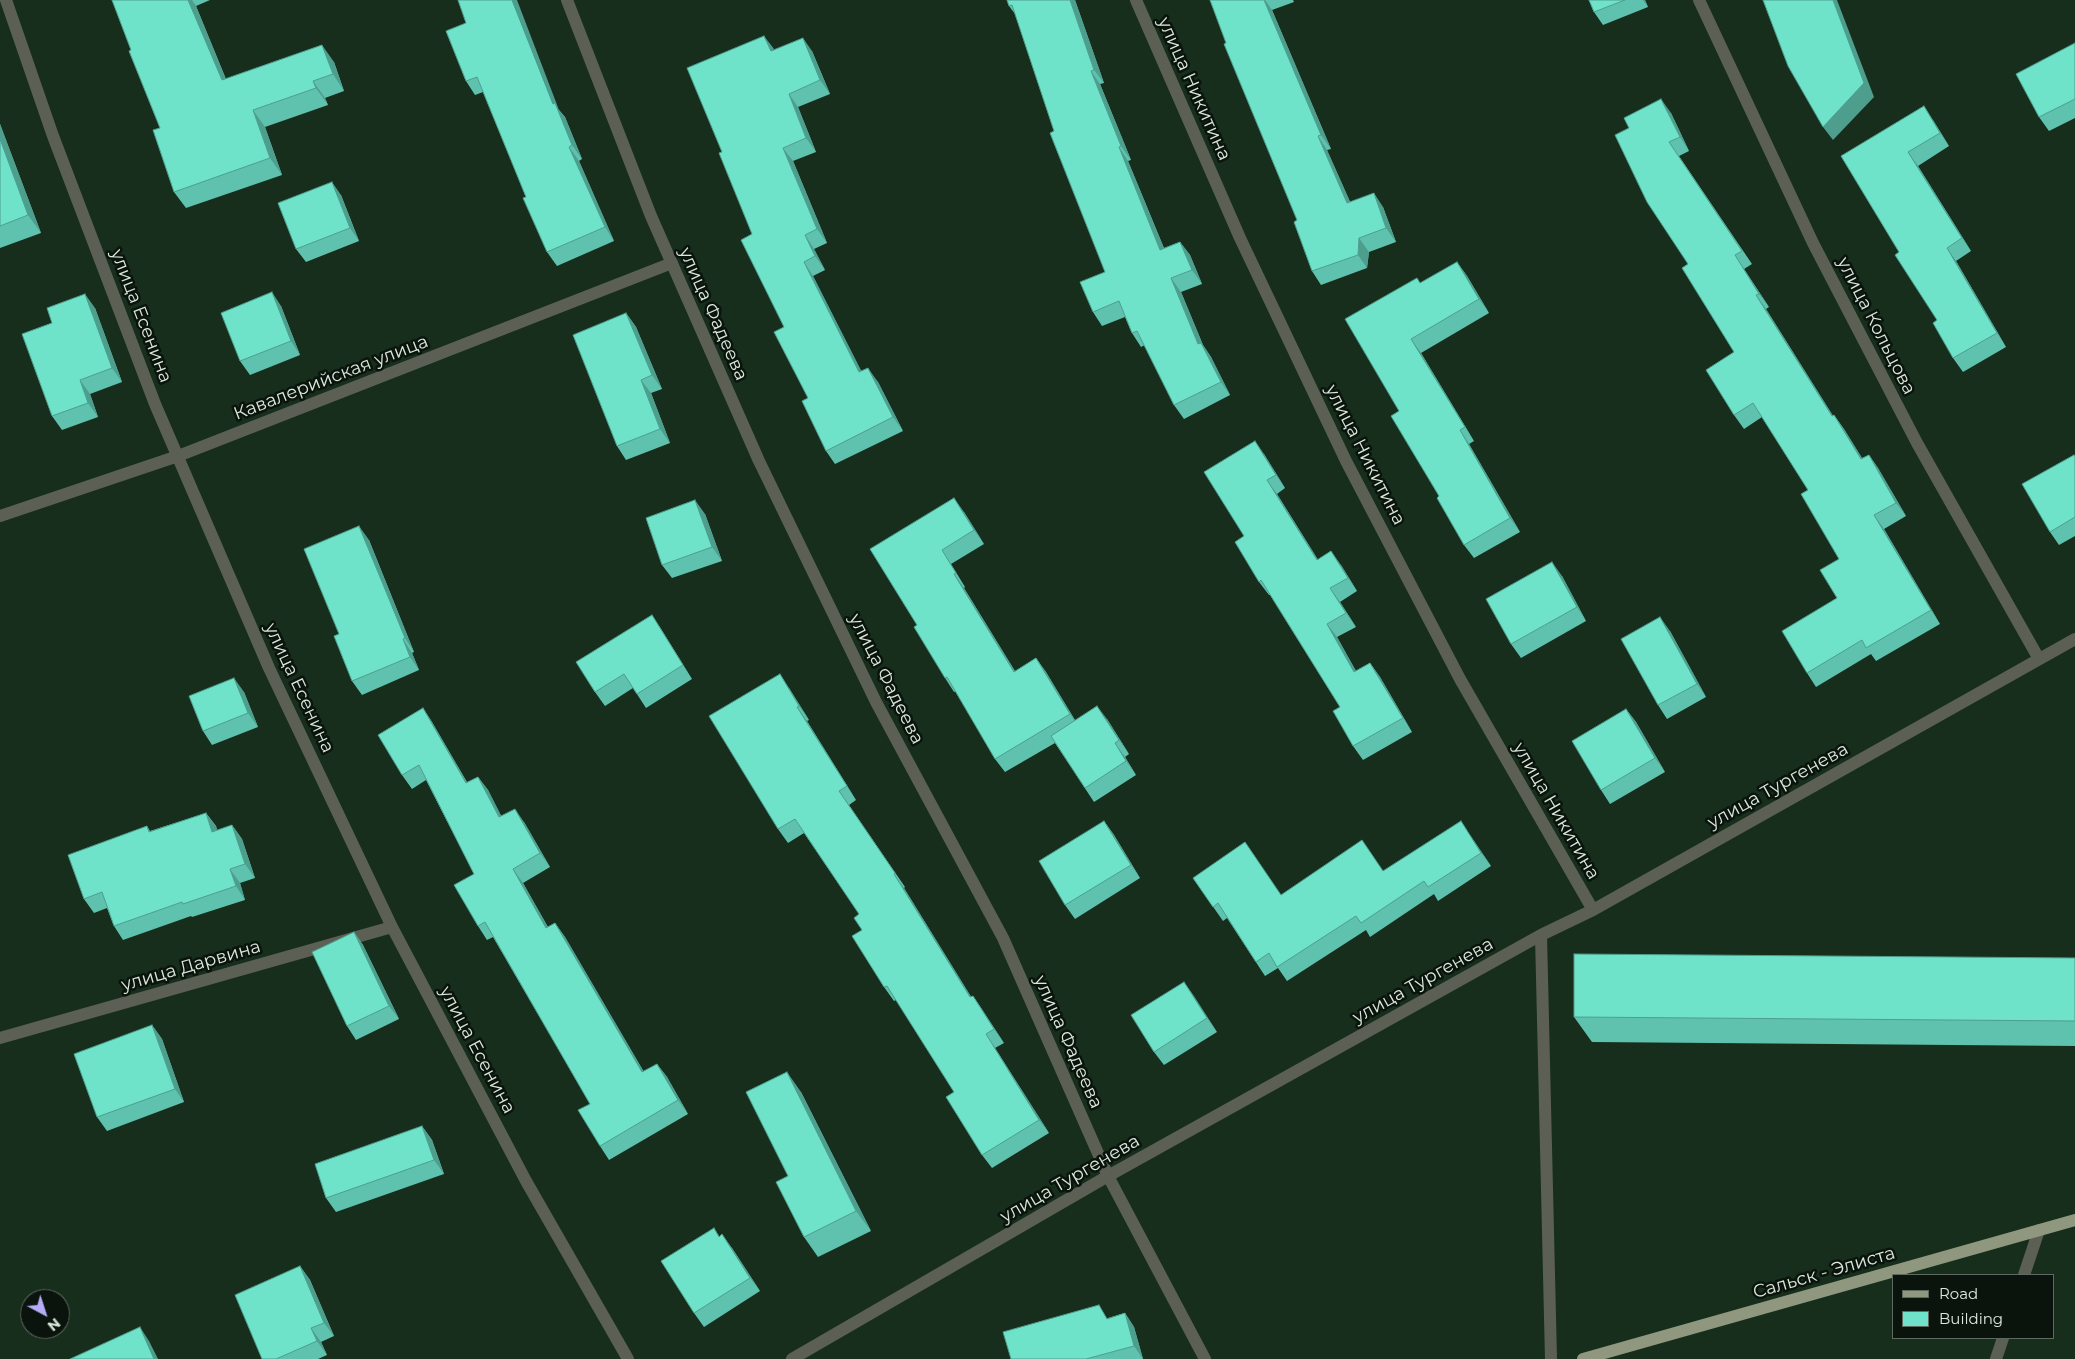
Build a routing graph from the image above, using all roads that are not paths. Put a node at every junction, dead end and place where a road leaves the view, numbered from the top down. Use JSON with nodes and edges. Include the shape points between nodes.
{"nodes":[{"id":1,"x":6,"y":0,"type":"edge"},
{"id":2,"x":567,"y":0,"type":"edge"},
{"id":3,"x":1136,"y":0,"type":"edge"},
{"id":4,"x":1699,"y":0,"type":"edge"},
{"id":5,"x":672,"y":264,"type":"junction"},
{"id":6,"x":178,"y":456,"type":"junction"},
{"id":7,"x":0,"y":516,"type":"edge"},
{"id":8,"x":2075,"y":639,"type":"edge"},
{"id":9,"x":2039,"y":659,"type":"junction"},
{"id":10,"x":1593,"y":910,"type":"junction"},
{"id":11,"x":392,"y":927,"type":"junction"},
{"id":12,"x":1541,"y":935,"type":"junction"},
{"id":13,"x":0,"y":1038,"type":"edge"},
{"id":14,"x":1108,"y":1176,"type":"junction"},
{"id":15,"x":2075,"y":1220,"type":"edge"},
{"id":16,"x":2039,"y":1230,"type":"junction"},
{"id":17,"x":2024,"y":1274,"type":"edge"},
{"id":18,"x":2003,"y":1339,"type":"edge"},
{"id":19,"x":628,"y":1359,"type":"edge"},
{"id":20,"x":792,"y":1359,"type":"edge"},
{"id":21,"x":1205,"y":1359,"type":"edge"},
{"id":22,"x":1551,"y":1359,"type":"edge"},
{"id":23,"x":1583,"y":1359,"type":"edge"},
{"id":24,"x":1996,"y":1359,"type":"edge"}],
"edges":[{"from":1,"to":6,"type":"street","name":"улица Есенина","via":[[53,136]]},
{"from":2,"to":5,"type":"street","name":"улица Фадеева"},
{"from":3,"to":10,"type":"street","name":"улица Никитина","via":[[1240,238],[1346,460],[1460,678]]},
{"from":4,"to":9,"type":"street","name":"улица Кольцова","via":[[1818,252],[1917,444]]},
{"from":5,"to":6,"type":"street","name":"Кавалерийская улица"},
{"from":5,"to":14,"type":"street","name":"улица Фадеева","via":[[759,461],[876,702],[1003,938]]},
{"from":6,"to":7,"type":"street","name":"Кавалерийская улица"},
{"from":6,"to":11,"type":"street","name":"улица Есенина","via":[[269,668]]},
{"from":8,"to":9,"type":"street","name":"улица Тургенева"},
{"from":9,"to":10,"type":"street","name":"улица Тургенева"},
{"from":10,"to":12,"type":"street","name":"улица Тургенева"},
{"from":11,"to":13,"type":"street","name":"улица Дарвина"},
{"from":11,"to":19,"type":"street","name":"улица Есенина","via":[[526,1181]]},
{"from":12,"to":14,"type":"street","name":"улица Тургенева"},
{"from":12,"to":22,"type":"street"},
{"from":14,"to":20,"type":"street","name":"улица Тургенева"},
{"from":14,"to":21,"type":"street","name":"улица Фадеева"},
{"from":15,"to":16,"type":"main road","name":"Сальск - Элиста"},
{"from":16,"to":17,"type":"street"},
{"from":16,"to":23,"type":"main road","name":"Сальск - Элиста"},
{"from":18,"to":24,"type":"street"}]}
